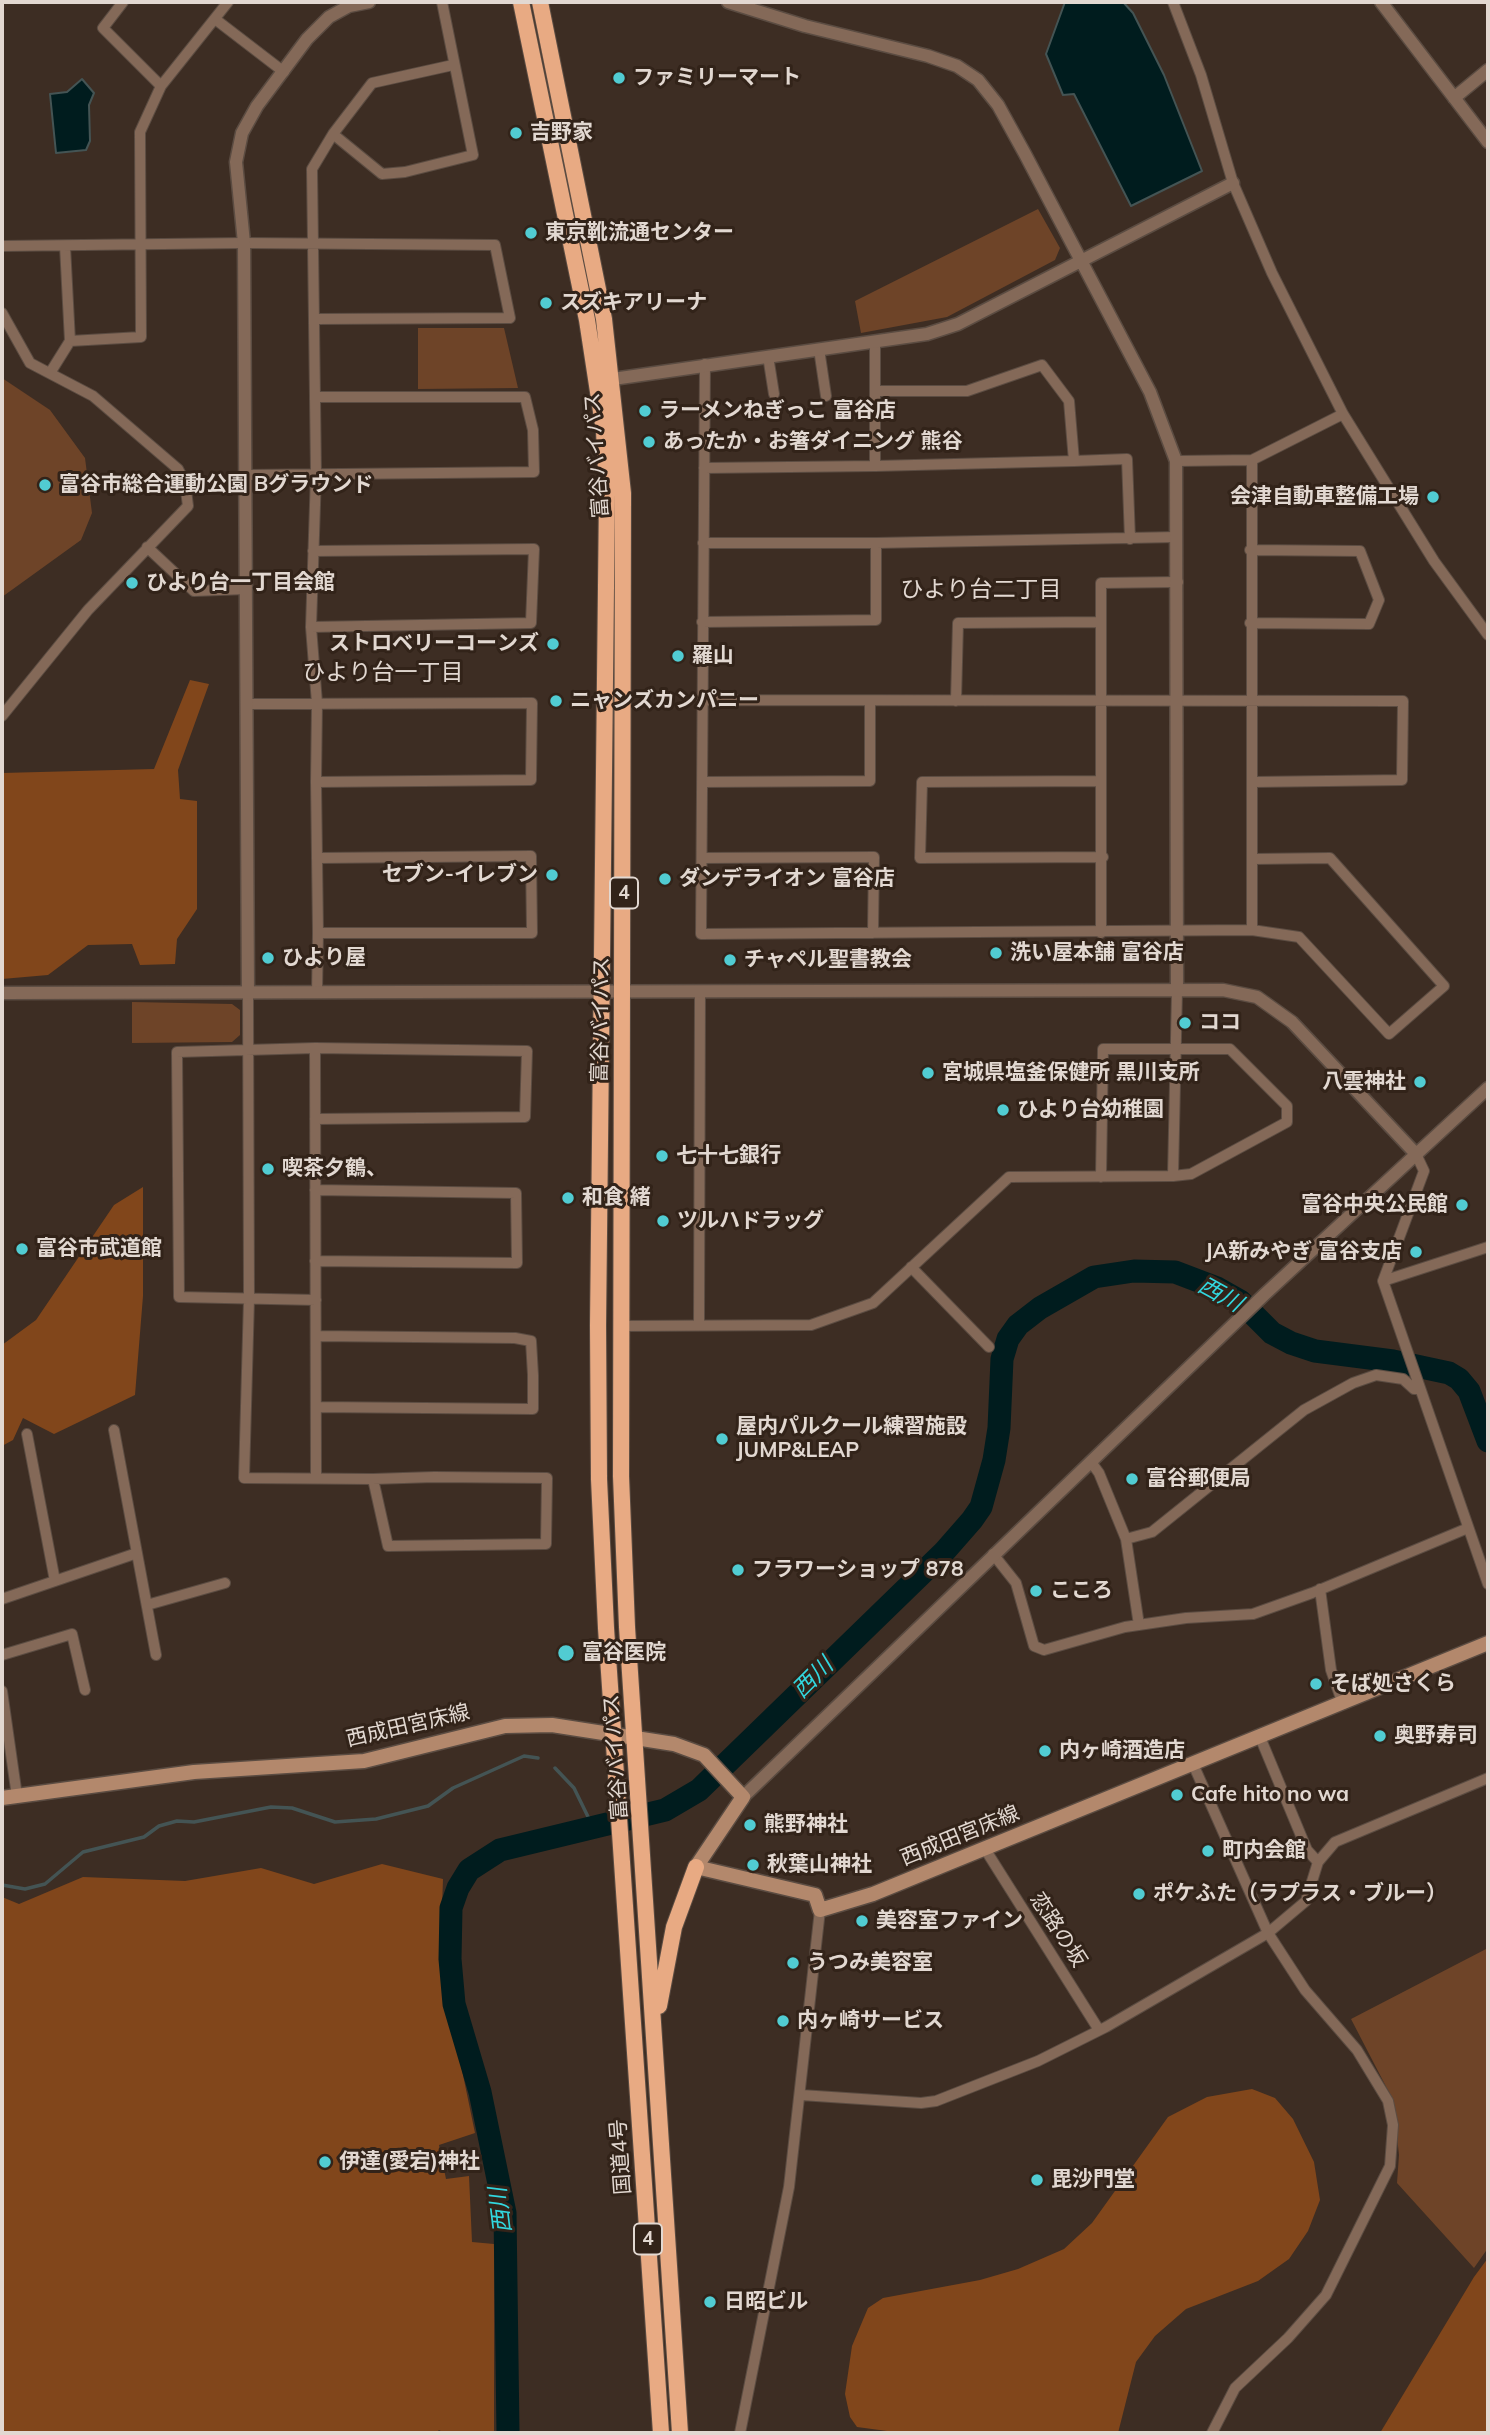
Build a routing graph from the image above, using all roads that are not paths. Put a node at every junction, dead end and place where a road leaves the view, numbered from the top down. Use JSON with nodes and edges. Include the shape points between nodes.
{"nodes":[{"id":1,"x":123,"y":2,"type":"edge"},
{"id":2,"x":228,"y":2,"type":"edge"},
{"id":3,"x":369,"y":2,"type":"edge"},
{"id":4,"x":442,"y":2,"type":"edge"},
{"id":5,"x":521,"y":2,"type":"edge"},
{"id":6,"x":540,"y":2,"type":"edge"},
{"id":7,"x":728,"y":2,"type":"edge"},
{"id":8,"x":1173,"y":2,"type":"edge"},
{"id":9,"x":1381,"y":2,"type":"edge"},
{"id":10,"x":215,"y":19,"type":"junction"},
{"id":11,"x":453,"y":65,"type":"junction"},
{"id":12,"x":1488,"y":70,"type":"edge"},
{"id":13,"x":284,"y":72,"type":"junction"},
{"id":14,"x":161,"y":86,"type":"junction"},
{"id":15,"x":1454,"y":98,"type":"junction"},
{"id":16,"x":333,"y":134,"type":"junction"},
{"id":17,"x":1488,"y":142,"type":"edge"},
{"id":18,"x":1233,"y":183,"type":"junction"},
{"id":19,"x":244,"y":243,"type":"junction"},
{"id":20,"x":142,"y":244,"type":"junction"},
{"id":21,"x":315,"y":244,"type":"junction"},
{"id":22,"x":2,"y":246,"type":"edge"},
{"id":23,"x":65,"y":246,"type":"junction"},
{"id":24,"x":1080,"y":262,"type":"junction"},
{"id":25,"x":2,"y":313,"type":"edge"},
{"id":26,"x":315,"y":319,"type":"junction"},
{"id":27,"x":70,"y":341,"type":"junction"},
{"id":28,"x":875,"y":342,"type":"junction"},
{"id":29,"x":819,"y":349,"type":"junction"},
{"id":30,"x":768,"y":356,"type":"junction"},
{"id":31,"x":705,"y":364,"type":"junction"},
{"id":32,"x":50,"y":373,"type":"junction"},
{"id":33,"x":613,"y":379,"type":"junction"},
{"id":34,"x":876,"y":391,"type":"junction"},
{"id":35,"x":774,"y":394,"type":"dead end"},
{"id":36,"x":826,"y":396,"type":"dead end"},
{"id":37,"x":315,"y":397,"type":"junction"},
{"id":38,"x":1343,"y":414,"type":"junction"},
{"id":39,"x":1252,"y":460,"type":"junction"},
{"id":40,"x":1074,"y":461,"type":"junction"},
{"id":41,"x":1176,"y":461,"type":"junction"},
{"id":42,"x":875,"y":466,"type":"junction"},
{"id":43,"x":704,"y":468,"type":"junction"},
{"id":44,"x":316,"y":474,"type":"junction"},
{"id":45,"x":244,"y":475,"type":"junction"},
{"id":46,"x":1177,"y":537,"type":"junction"},
{"id":47,"x":1130,"y":538,"type":"junction"},
{"id":48,"x":876,"y":543,"type":"junction"},
{"id":49,"x":703,"y":544,"type":"junction"},
{"id":50,"x":148,"y":547,"type":"junction"},
{"id":51,"x":1250,"y":550,"type":"junction"},
{"id":52,"x":313,"y":551,"type":"junction"},
{"id":53,"x":1178,"y":582,"type":"junction"},
{"id":54,"x":246,"y":589,"type":"junction"},
{"id":55,"x":702,"y":622,"type":"junction"},
{"id":56,"x":1101,"y":622,"type":"junction"},
{"id":57,"x":1250,"y":623,"type":"junction"},
{"id":58,"x":311,"y":627,"type":"junction"},
{"id":59,"x":1488,"y":635,"type":"edge"},
{"id":60,"x":1178,"y":699,"type":"junction"},
{"id":61,"x":702,"y":700,"type":"junction"},
{"id":62,"x":1102,"y":700,"type":"junction"},
{"id":63,"x":1252,"y":700,"type":"junction"},
{"id":64,"x":870,"y":701,"type":"junction"},
{"id":65,"x":956,"y":701,"type":"junction"},
{"id":66,"x":317,"y":703,"type":"junction"},
{"id":67,"x":246,"y":704,"type":"junction"},
{"id":68,"x":2,"y":716,"type":"edge"},
{"id":69,"x":1100,"y":781,"type":"junction"},
{"id":70,"x":316,"y":782,"type":"junction"},
{"id":71,"x":702,"y":782,"type":"junction"},
{"id":72,"x":1254,"y":782,"type":"junction"},
{"id":73,"x":1103,"y":857,"type":"junction"},
{"id":74,"x":318,"y":858,"type":"junction"},
{"id":75,"x":702,"y":858,"type":"junction"},
{"id":76,"x":1253,"y":859,"type":"junction"},
{"id":77,"x":1252,"y":930,"type":"junction"},
{"id":78,"x":1178,"y":932,"type":"junction"},
{"id":79,"x":318,"y":933,"type":"junction"},
{"id":80,"x":873,"y":933,"type":"junction"},
{"id":81,"x":1101,"y":933,"type":"junction"},
{"id":82,"x":1177,"y":991,"type":"junction"},
{"id":83,"x":700,"y":992,"type":"junction"},
{"id":84,"x":2,"y":993,"type":"edge"},
{"id":85,"x":317,"y":993,"type":"junction"},
{"id":86,"x":602,"y":993,"type":"junction"},
{"id":87,"x":622,"y":993,"type":"junction"},
{"id":88,"x":248,"y":995,"type":"junction"},
{"id":89,"x":315,"y":1048,"type":"junction"},
{"id":90,"x":1176,"y":1049,"type":"junction"},
{"id":91,"x":246,"y":1051,"type":"junction"},
{"id":92,"x":1488,"y":1088,"type":"edge"},
{"id":93,"x":315,"y":1119,"type":"junction"},
{"id":94,"x":1416,"y":1154,"type":"junction"},
{"id":95,"x":1101,"y":1177,"type":"junction"},
{"id":96,"x":1172,"y":1177,"type":"junction"},
{"id":97,"x":316,"y":1190,"type":"junction"},
{"id":98,"x":1488,"y":1248,"type":"edge"},
{"id":99,"x":316,"y":1261,"type":"junction"},
{"id":100,"x":911,"y":1267,"type":"junction"},
{"id":101,"x":1383,"y":1281,"type":"junction"},
{"id":102,"x":249,"y":1299,"type":"junction"},
{"id":103,"x":316,"y":1300,"type":"junction"},
{"id":104,"x":699,"y":1324,"type":"junction"},
{"id":105,"x":620,"y":1326,"type":"junction"},
{"id":106,"x":316,"y":1336,"type":"junction"},
{"id":107,"x":989,"y":1347,"type":"dead end"},
{"id":108,"x":1417,"y":1383,"type":"junction"},
{"id":109,"x":316,"y":1407,"type":"junction"},
{"id":110,"x":114,"y":1430,"type":"dead end"},
{"id":111,"x":27,"y":1434,"type":"dead end"},
{"id":112,"x":1091,"y":1462,"type":"junction"},
{"id":113,"x":316,"y":1477,"type":"junction"},
{"id":114,"x":373,"y":1479,"type":"junction"},
{"id":115,"x":1468,"y":1528,"type":"junction"},
{"id":116,"x":1126,"y":1539,"type":"junction"},
{"id":117,"x":137,"y":1553,"type":"junction"},
{"id":118,"x":993,"y":1554,"type":"junction"},
{"id":119,"x":55,"y":1581,"type":"junction"},
{"id":120,"x":225,"y":1583,"type":"dead end"},
{"id":121,"x":1488,"y":1584,"type":"edge"},
{"id":122,"x":1320,"y":1589,"type":"junction"},
{"id":123,"x":2,"y":1599,"type":"edge"},
{"id":124,"x":147,"y":1605,"type":"junction"},
{"id":125,"x":1139,"y":1625,"type":"junction"},
{"id":126,"x":1488,"y":1643,"type":"edge"},
{"id":127,"x":2,"y":1655,"type":"edge"},
{"id":128,"x":156,"y":1655,"type":"dead end"},
{"id":129,"x":85,"y":1690,"type":"dead end"},
{"id":130,"x":2,"y":1691,"type":"edge"},
{"id":131,"x":1343,"y":1704,"type":"junction"},
{"id":132,"x":614,"y":1735,"type":"junction"},
{"id":133,"x":1260,"y":1737,"type":"junction"},
{"id":134,"x":635,"y":1738,"type":"junction"},
{"id":135,"x":1193,"y":1765,"type":"junction"},
{"id":136,"x":1488,"y":1778,"type":"edge"},
{"id":137,"x":738,"y":1792,"type":"junction"},
{"id":138,"x":18,"y":1796,"type":"junction"},
{"id":139,"x":2,"y":1798,"type":"edge"},
{"id":140,"x":985,"y":1849,"type":"junction"},
{"id":141,"x":1318,"y":1862,"type":"junction"},
{"id":142,"x":696,"y":1867,"type":"junction"},
{"id":143,"x":820,"y":1910,"type":"junction"},
{"id":144,"x":1268,"y":1933,"type":"junction"},
{"id":145,"x":1099,"y":2030,"type":"junction"},
{"id":146,"x":634,"y":2045,"type":"joint"},
{"id":147,"x":654,"y":2046,"type":"junction"},
{"id":148,"x":801,"y":2095,"type":"junction"},
{"id":149,"x":661,"y":2433,"type":"edge"},
{"id":150,"x":680,"y":2433,"type":"edge"},
{"id":151,"x":740,"y":2433,"type":"edge"},
{"id":152,"x":1212,"y":2433,"type":"edge"}],
"edges":[{"from":1,"to":14,"type":"street","via":[[103,28]]},
{"from":2,"to":10,"type":"street"},
{"from":3,"to":13,"type":"street","via":[[329,17]]},
{"from":4,"to":11,"type":"street"},
{"from":5,"to":86,"type":"highway","name":"富谷バイパス","number":"4","via":[[587,320],[604,431]]},
{"from":6,"to":33,"type":"highway","name":"富谷バイパス","number":"4","via":[[591,242]]},
{"from":7,"to":24,"type":"street","via":[[928,56],[957,66],[978,80],[1009,125]]},
{"from":8,"to":18,"type":"street","via":[[1201,75]]},
{"from":9,"to":15,"type":"street"},
{"from":10,"to":13,"type":"street"},
{"from":10,"to":14,"type":"street"},
{"from":11,"to":16,"type":"street","via":[[372,83]]},
{"from":11,"to":16,"type":"street","via":[[473,155],[382,174]]},
{"from":12,"to":15,"type":"street"},
{"from":13,"to":19,"type":"street","via":[[242,133],[236,162]]},
{"from":14,"to":20,"type":"street","via":[[140,132]]},
{"from":15,"to":17,"type":"street"},
{"from":16,"to":21,"type":"street","via":[[312,169]]},
{"from":18,"to":24,"type":"street"},
{"from":18,"to":38,"type":"street"},
{"from":19,"to":20,"type":"street"},
{"from":19,"to":21,"type":"street"},
{"from":19,"to":45,"type":"street"},
{"from":20,"to":23,"type":"street"},
{"from":20,"to":27,"type":"street","via":[[141,337]]},
{"from":21,"to":26,"type":"street"},
{"from":21,"to":26,"type":"street","via":[[495,245],[510,318]]},
{"from":22,"to":23,"type":"street"},
{"from":23,"to":27,"type":"street"},
{"from":24,"to":28,"type":"street","via":[[958,324]]},
{"from":24,"to":41,"type":"street","via":[[1150,392]]},
{"from":25,"to":32,"type":"street","via":[[30,363]]},
{"from":26,"to":37,"type":"street"},
{"from":27,"to":32,"type":"street"},
{"from":28,"to":29,"type":"street"},
{"from":28,"to":34,"type":"street"},
{"from":29,"to":30,"type":"street"},
{"from":29,"to":36,"type":"street"},
{"from":30,"to":31,"type":"street"},
{"from":30,"to":35,"type":"street"},
{"from":31,"to":33,"type":"street"},
{"from":31,"to":43,"type":"street"},
{"from":32,"to":50,"type":"street","via":[[93,396],[178,469],[188,506]]},
{"from":33,"to":87,"type":"highway","name":"富谷バイパス","number":"4","via":[[624,554]]},
{"from":34,"to":40,"type":"street","via":[[967,391],[1042,365],[1069,401]]},
{"from":34,"to":42,"type":"street"},
{"from":37,"to":44,"type":"street"},
{"from":37,"to":44,"type":"street","via":[[525,397],[533,430],[534,472]]},
{"from":38,"to":39,"type":"street"},
{"from":38,"to":59,"type":"street","via":[[1434,561]]},
{"from":39,"to":41,"type":"street"},
{"from":39,"to":51,"type":"street"},
{"from":40,"to":42,"type":"street"},
{"from":40,"to":47,"type":"street","via":[[1127,459]]},
{"from":41,"to":46,"type":"street"},
{"from":42,"to":43,"type":"street"},
{"from":43,"to":49,"type":"street"},
{"from":44,"to":45,"type":"street"},
{"from":44,"to":52,"type":"street"},
{"from":45,"to":54,"type":"street"},
{"from":46,"to":47,"type":"street"},
{"from":46,"to":53,"type":"street"},
{"from":47,"to":48,"type":"street"},
{"from":48,"to":49,"type":"street"},
{"from":48,"to":55,"type":"street","via":[[876,620]]},
{"from":49,"to":55,"type":"street"},
{"from":50,"to":54,"type":"street","via":[[194,591]]},
{"from":50,"to":68,"type":"street","via":[[88,610]]},
{"from":51,"to":57,"type":"street"},
{"from":51,"to":57,"type":"street","via":[[1360,551],[1379,600],[1369,624]]},
{"from":52,"to":58,"type":"street"},
{"from":52,"to":58,"type":"street","via":[[534,550],[531,623]]},
{"from":53,"to":56,"type":"street","via":[[1101,583]]},
{"from":53,"to":60,"type":"street"},
{"from":54,"to":67,"type":"street"},
{"from":55,"to":61,"type":"street"},
{"from":56,"to":62,"type":"street"},
{"from":56,"to":65,"type":"street","via":[[958,623]]},
{"from":57,"to":63,"type":"street"},
{"from":58,"to":66,"type":"street"},
{"from":60,"to":62,"type":"street"},
{"from":60,"to":63,"type":"street"},
{"from":60,"to":78,"type":"street"},
{"from":61,"to":64,"type":"street"},
{"from":61,"to":71,"type":"street"},
{"from":62,"to":65,"type":"street"},
{"from":62,"to":69,"type":"street"},
{"from":63,"to":72,"type":"street"},
{"from":63,"to":72,"type":"street","via":[[1402,701],[1402,780]]},
{"from":64,"to":65,"type":"street"},
{"from":64,"to":71,"type":"street","via":[[870,781]]},
{"from":66,"to":67,"type":"street"},
{"from":66,"to":70,"type":"street"},
{"from":66,"to":70,"type":"street","via":[[532,703],[531,780]]},
{"from":67,"to":88,"type":"street"},
{"from":69,"to":73,"type":"street"},
{"from":69,"to":73,"type":"street","via":[[922,782],[920,858]]},
{"from":70,"to":74,"type":"street"},
{"from":71,"to":75,"type":"street"},
{"from":72,"to":76,"type":"street"},
{"from":73,"to":81,"type":"street"},
{"from":74,"to":79,"type":"street"},
{"from":74,"to":79,"type":"street","via":[[531,856],[531,933]]},
{"from":75,"to":80,"type":"street","via":[[701,934]]},
{"from":75,"to":80,"type":"street","via":[[874,857]]},
{"from":76,"to":77,"type":"street"},
{"from":76,"to":77,"type":"street","via":[[1331,858],[1444,986],[1389,1034],[1299,937]]},
{"from":77,"to":78,"type":"street"},
{"from":78,"to":81,"type":"street"},
{"from":78,"to":82,"type":"street"},
{"from":79,"to":85,"type":"street"},
{"from":80,"to":81,"type":"street"},
{"from":82,"to":83,"type":"street"},
{"from":82,"to":90,"type":"street"},
{"from":82,"to":94,"type":"street","via":[[1243,993],[1269,1003]]},
{"from":83,"to":87,"type":"street"},
{"from":83,"to":104,"type":"street"},
{"from":84,"to":88,"type":"street"},
{"from":85,"to":86,"type":"street"},
{"from":85,"to":88,"type":"street"},
{"from":86,"to":87,"type":"street"},
{"from":86,"to":132,"type":"highway","name":"富谷バイパス","number":"4","via":[[600,1479]]},
{"from":87,"to":105,"type":"highway","name":"富谷バイパス","number":"4"},
{"from":88,"to":91,"type":"street"},
{"from":89,"to":91,"type":"street"},
{"from":89,"to":93,"type":"street"},
{"from":89,"to":93,"type":"street","via":[[527,1051],[525,1118]]},
{"from":90,"to":95,"type":"street","via":[[1103,1049]]},
{"from":90,"to":96,"type":"street"},
{"from":90,"to":96,"type":"street","via":[[1230,1049],[1287,1105],[1287,1122],[1191,1174]]},
{"from":91,"to":102,"type":"street"},
{"from":91,"to":102,"type":"street","via":[[177,1052],[179,1297]]},
{"from":92,"to":94,"type":"street"},
{"from":93,"to":97,"type":"street"},
{"from":94,"to":101,"type":"street","via":[[1424,1171]]},
{"from":94,"to":112,"type":"street"},
{"from":95,"to":96,"type":"street"},
{"from":95,"to":100,"type":"street","via":[[1009,1177]]},
{"from":97,"to":99,"type":"street"},
{"from":97,"to":99,"type":"street","via":[[516,1193],[517,1263]]},
{"from":98,"to":101,"type":"street"},
{"from":99,"to":103,"type":"street"},
{"from":100,"to":104,"type":"street","via":[[873,1303],[839,1318],[768,1327]]},
{"from":100,"to":107,"type":"street"},
{"from":101,"to":108,"type":"street"},
{"from":102,"to":103,"type":"street"},
{"from":102,"to":113,"type":"street","via":[[243,1478]]},
{"from":103,"to":106,"type":"street"},
{"from":104,"to":105,"type":"street"},
{"from":105,"to":134,"type":"highway","name":"富谷バイパス","number":"4","via":[[623,1554]]},
{"from":106,"to":109,"type":"street"},
{"from":106,"to":109,"type":"street","via":[[531,1341],[533,1409]]},
{"from":108,"to":115,"type":"street"},
{"from":108,"to":116,"type":"street","via":[[1414,1390],[1403,1379],[1376,1375],[1353,1383],[1304,1410],[1153,1532]]},
{"from":109,"to":113,"type":"street"},
{"from":110,"to":117,"type":"street"},
{"from":111,"to":119,"type":"street"},
{"from":112,"to":116,"type":"street"},
{"from":112,"to":118,"type":"street"},
{"from":113,"to":114,"type":"street"},
{"from":114,"to":114,"type":"street","via":[[388,1546],[546,1544],[547,1478]]},
{"from":115,"to":121,"type":"street"},
{"from":115,"to":122,"type":"street"},
{"from":116,"to":125,"type":"street"},
{"from":117,"to":119,"type":"street"},
{"from":117,"to":124,"type":"street"},
{"from":118,"to":125,"type":"street","via":[[1016,1583],[1034,1646],[1044,1650]]},
{"from":118,"to":137,"type":"street"},
{"from":119,"to":123,"type":"street"},
{"from":120,"to":124,"type":"street"},
{"from":122,"to":125,"type":"street","via":[[1253,1614]]},
{"from":122,"to":131,"type":"street","via":[[1331,1670]]},
{"from":124,"to":128,"type":"street"},
{"from":126,"to":131,"type":"main road","name":"西成田宮床線"},
{"from":127,"to":129,"type":"street","via":[[72,1634]]},
{"from":130,"to":138,"type":"street"},
{"from":131,"to":133,"type":"main road","name":"西成田宮床線"},
{"from":132,"to":134,"type":"main road","name":"西成田宮床線"},
{"from":132,"to":138,"type":"main road","name":"西成田宮床線","via":[[552,1725],[505,1726],[364,1761],[194,1772]]},
{"from":132,"to":146,"type":"highway","name":"富谷バイパス","number":"4"},
{"from":133,"to":135,"type":"main road","name":"西成田宮床線"},
{"from":133,"to":141,"type":"street","via":[[1307,1850]]},
{"from":134,"to":137,"type":"main road","name":"西成田宮床線","via":[[674,1744],[704,1755]]},
{"from":134,"to":147,"type":"highway","name":"富谷バイパス","number":"4"},
{"from":135,"to":140,"type":"main road","name":"西成田宮床線"},
{"from":135,"to":144,"type":"street"},
{"from":136,"to":141,"type":"street","via":[[1335,1842]]},
{"from":137,"to":142,"type":"main road"},
{"from":138,"to":139,"type":"main road","name":"西成田宮床線"},
{"from":140,"to":143,"type":"main road","name":"西成田宮床線"},
{"from":140,"to":145,"type":"street","name":"恋路の坂"},
{"from":141,"to":144,"type":"street","via":[[1306,1901]]},
{"from":142,"to":143,"type":"main road","via":[[815,1895]]},
{"from":142,"to":147,"type":"highway","via":[[664,1965]]},
{"from":143,"to":148,"type":"street"},
{"from":144,"to":145,"type":"street"},
{"from":144,"to":152,"type":"street","via":[[1305,1990],[1336,2022],[1375,2078],[1388,2101],[1394,2146],[1390,2166],[1326,2295],[1235,2388]]},
{"from":145,"to":148,"type":"street","via":[[1038,2061],[936,2101]]},
{"from":146,"to":149,"type":"highway","name":"国道4号","number":"4"},
{"from":147,"to":150,"type":"highway","name":"国道4号","number":"4"},
{"from":148,"to":151,"type":"street","via":[[779,2247]]}]}
